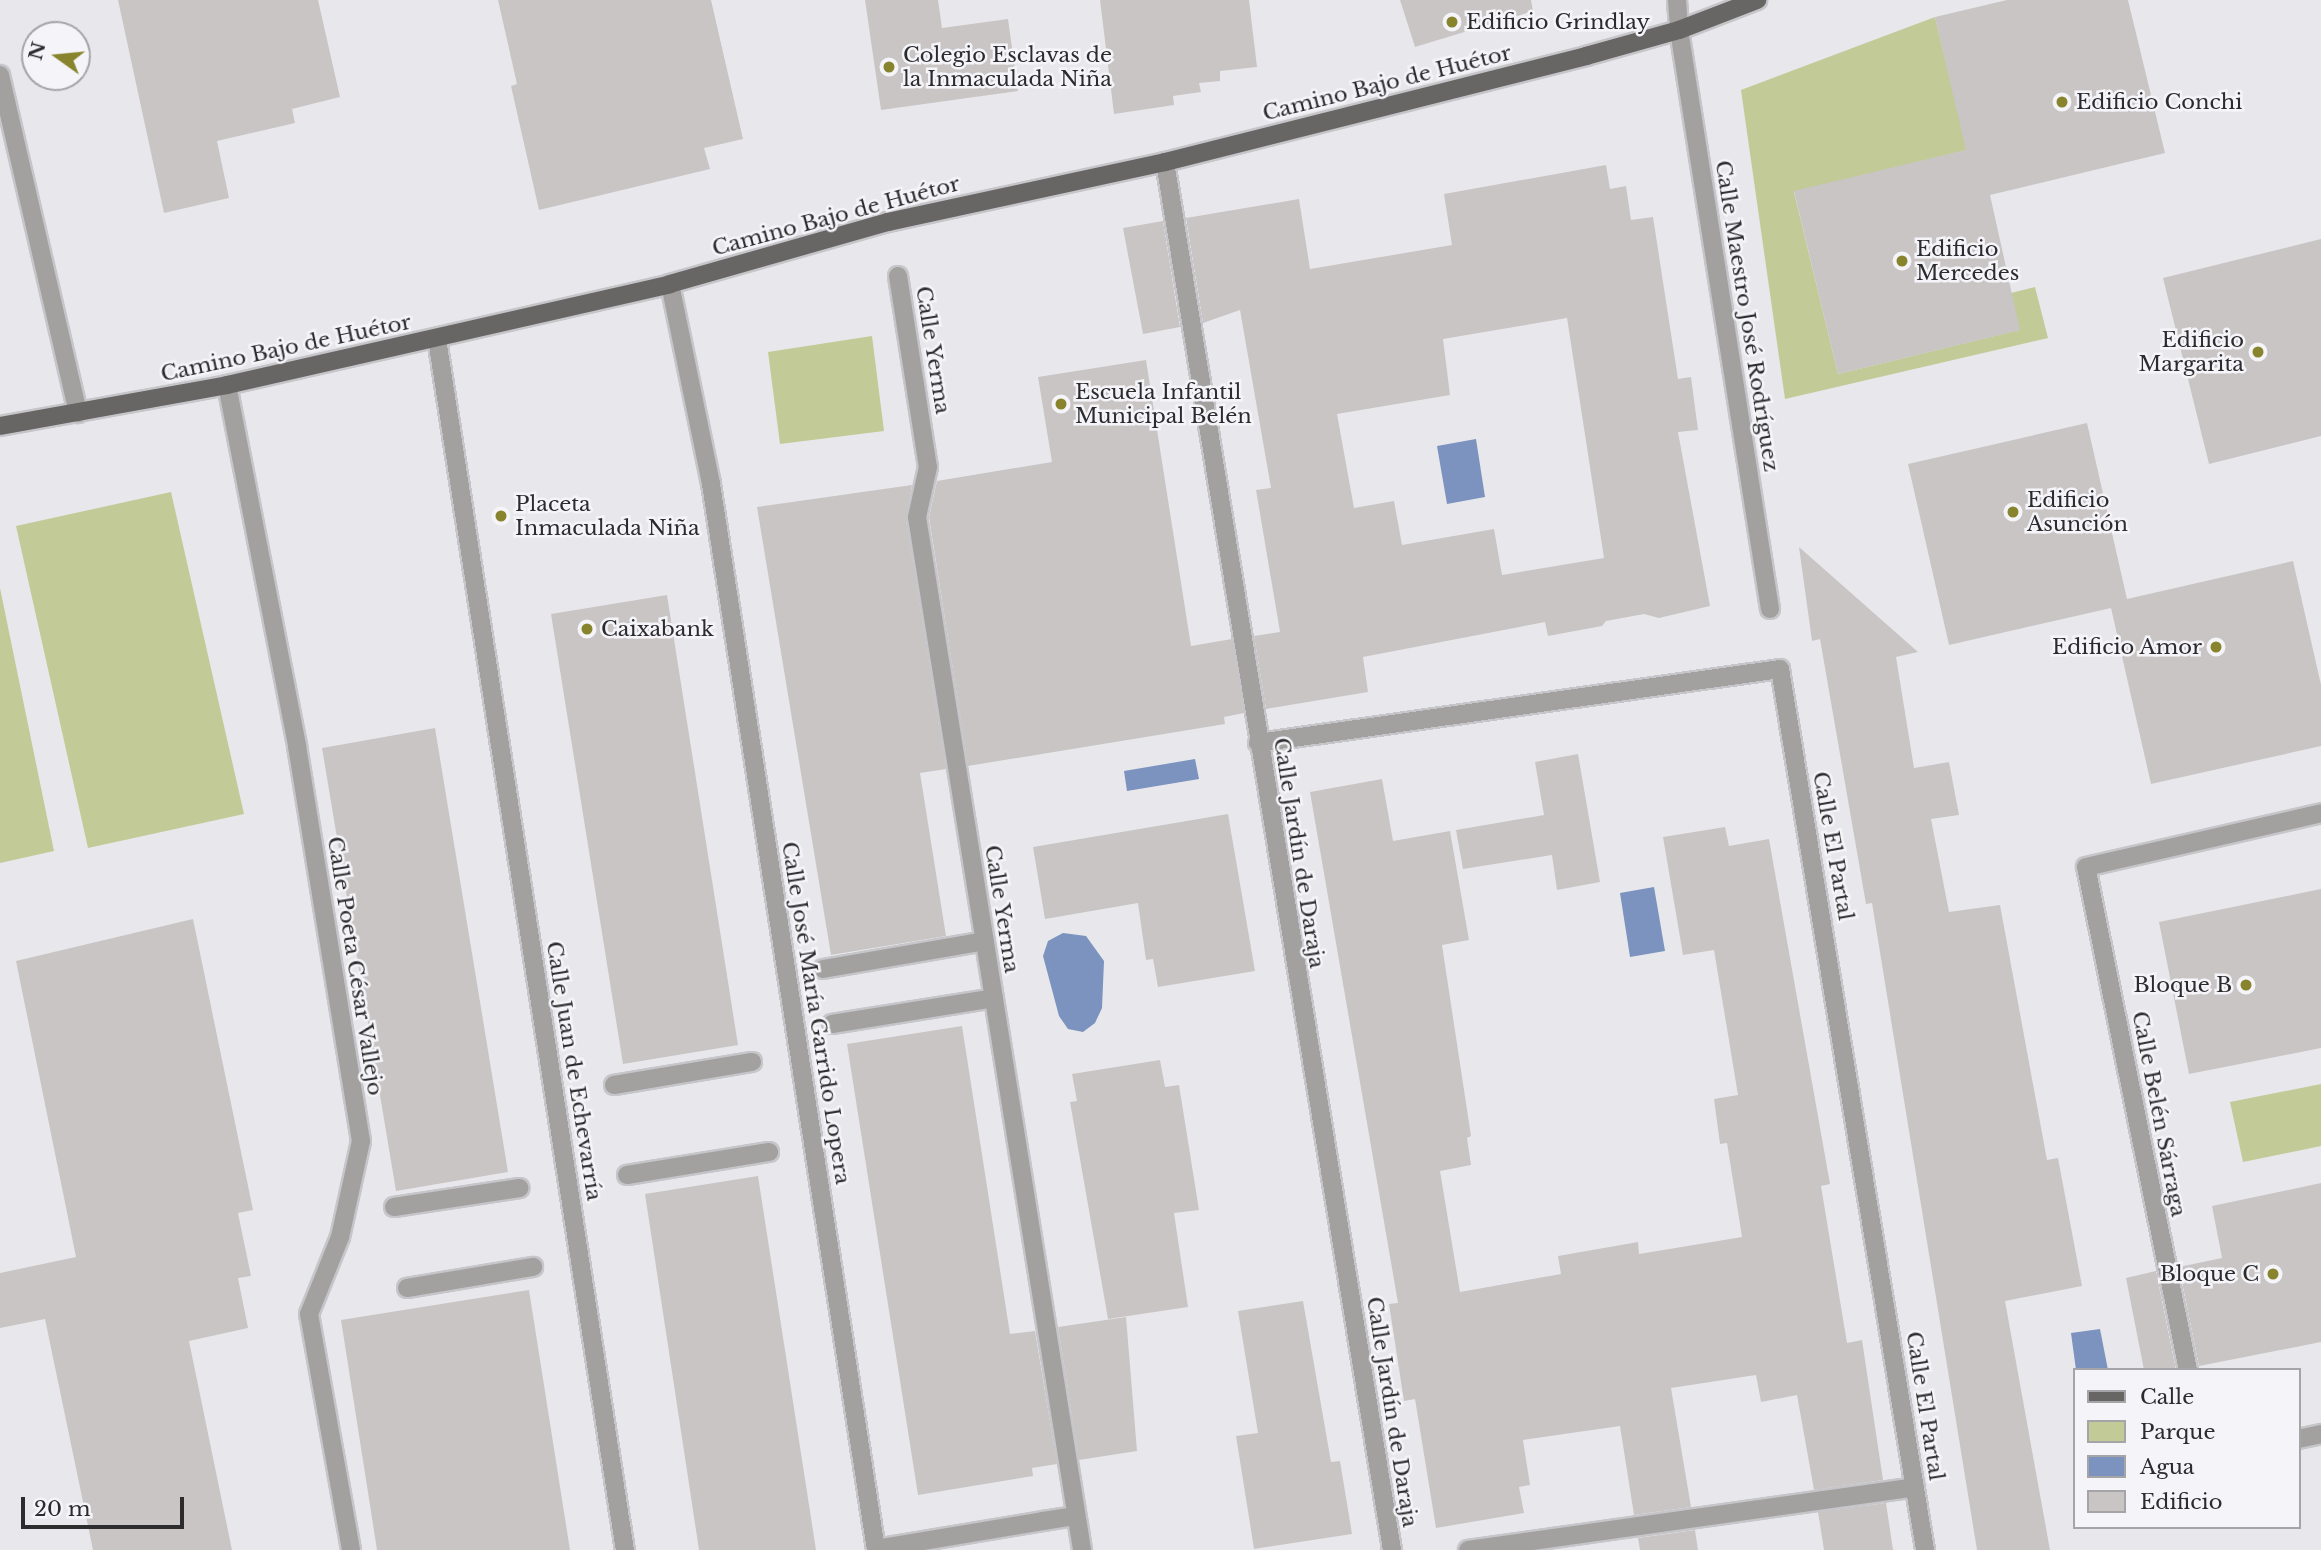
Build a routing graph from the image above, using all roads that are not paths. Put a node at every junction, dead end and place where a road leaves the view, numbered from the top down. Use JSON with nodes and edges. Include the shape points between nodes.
{"nodes":[{"id":1,"x":1677,"y":0,"type":"edge"},
{"id":2,"x":1727,"y":0,"type":"edge"},
{"id":3,"x":1757,"y":0,"type":"edge"},
{"id":4,"x":1679,"y":30,"type":"junction"},
{"id":5,"x":0,"y":75,"type":"edge"},
{"id":6,"x":1165,"y":162,"type":"junction"},
{"id":7,"x":898,"y":276,"type":"dead end"},
{"id":8,"x":670,"y":284,"type":"junction"},
{"id":9,"x":437,"y":339,"type":"junction"},
{"id":10,"x":227,"y":385,"type":"junction"},
{"id":11,"x":78,"y":413,"type":"junction"},
{"id":12,"x":0,"y":426,"type":"edge"},
{"id":13,"x":1770,"y":609,"type":"dead end"},
{"id":14,"x":1258,"y":743,"type":"junction"},
{"id":15,"x":2321,"y":813,"type":"edge"},
{"id":16,"x":985,"y":941,"type":"junction"},
{"id":17,"x":823,"y":969,"type":"dead end"},
{"id":18,"x":994,"y":998,"type":"junction"},
{"id":19,"x":832,"y":1024,"type":"dead end"},
{"id":20,"x":752,"y":1062,"type":"dead end"},
{"id":21,"x":614,"y":1086,"type":"dead end"},
{"id":22,"x":768,"y":1152,"type":"dead end"},
{"id":23,"x":627,"y":1175,"type":"dead end"},
{"id":24,"x":520,"y":1188,"type":"dead end"},
{"id":25,"x":394,"y":1207,"type":"dead end"},
{"id":26,"x":533,"y":1267,"type":"dead end"},
{"id":27,"x":407,"y":1287,"type":"dead end"},
{"id":28,"x":2188,"y":1368,"type":"edge"},
{"id":29,"x":2321,"y":1434,"type":"edge"},
{"id":30,"x":2300,"y":1439,"type":"edge"},
{"id":31,"x":1915,"y":1487,"type":"junction"},
{"id":32,"x":1076,"y":1517,"type":"junction"},
{"id":33,"x":876,"y":1549,"type":"edge"},
{"id":34,"x":351,"y":1550,"type":"edge"},
{"id":35,"x":625,"y":1550,"type":"edge"},
{"id":36,"x":1082,"y":1550,"type":"edge"},
{"id":37,"x":1392,"y":1550,"type":"edge"},
{"id":38,"x":1468,"y":1550,"type":"edge"},
{"id":39,"x":1925,"y":1550,"type":"edge"}],
"edges":[{"from":1,"to":4,"type":"street","name":"Calle Maestro José Rodríguez"},
{"from":2,"to":4,"type":"main road","name":"Camino Bajo de Huétor"},
{"from":3,"to":4,"type":"main road","name":"Camino Bajo de Huétor"},
{"from":4,"to":6,"type":"main road","name":"Camino Bajo de Huétor"},
{"from":4,"to":13,"type":"street","name":"Calle Maestro José Rodríguez"},
{"from":5,"to":11,"type":"street"},
{"from":6,"to":8,"type":"main road","name":"Camino Bajo de Huétor","via":[[888,222]]},
{"from":6,"to":14,"type":"street","name":"Calle Jardín de Daraja"},
{"from":7,"to":16,"type":"street","name":"Calle Yerma","via":[[928,467],[917,517]]},
{"from":8,"to":9,"type":"main road","name":"Camino Bajo de Huétor"},
{"from":8,"to":33,"type":"street","name":"Calle José María Garrido Lopera","via":[[711,484]]},
{"from":9,"to":10,"type":"main road","name":"Camino Bajo de Huétor"},
{"from":9,"to":35,"type":"street","name":"Calle Juan de Echevarría"},
{"from":10,"to":11,"type":"main road","name":"Camino Bajo de Huétor"},
{"from":10,"to":34,"type":"street","name":"Calle Poeta César Vallejo","via":[[296,746],[360,1141],[340,1237],[309,1314]]},
{"from":11,"to":12,"type":"main road","name":"Camino Bajo de Huétor"},
{"from":14,"to":31,"type":"street","name":"Calle El Partal","via":[[1780,670]]},
{"from":14,"to":37,"type":"street","name":"Calle Jardín de Daraja"},
{"from":15,"to":28,"type":"street","name":"Calle Belén Sárraga","via":[[2086,867]]},
{"from":16,"to":17,"type":"street"},
{"from":16,"to":18,"type":"street","name":"Calle Yerma"},
{"from":18,"to":19,"type":"street"},
{"from":18,"to":32,"type":"street","name":"Calle Yerma"},
{"from":20,"to":21,"type":"street"},
{"from":22,"to":23,"type":"street"},
{"from":24,"to":25,"type":"street"},
{"from":26,"to":27,"type":"street"},
{"from":29,"to":30,"type":"street"},
{"from":31,"to":38,"type":"street"},
{"from":31,"to":39,"type":"street","name":"Calle El Partal"},
{"from":32,"to":33,"type":"street","name":"Calle José María Garrido Lopera"},
{"from":32,"to":36,"type":"street","name":"Calle Yerma"}]}
